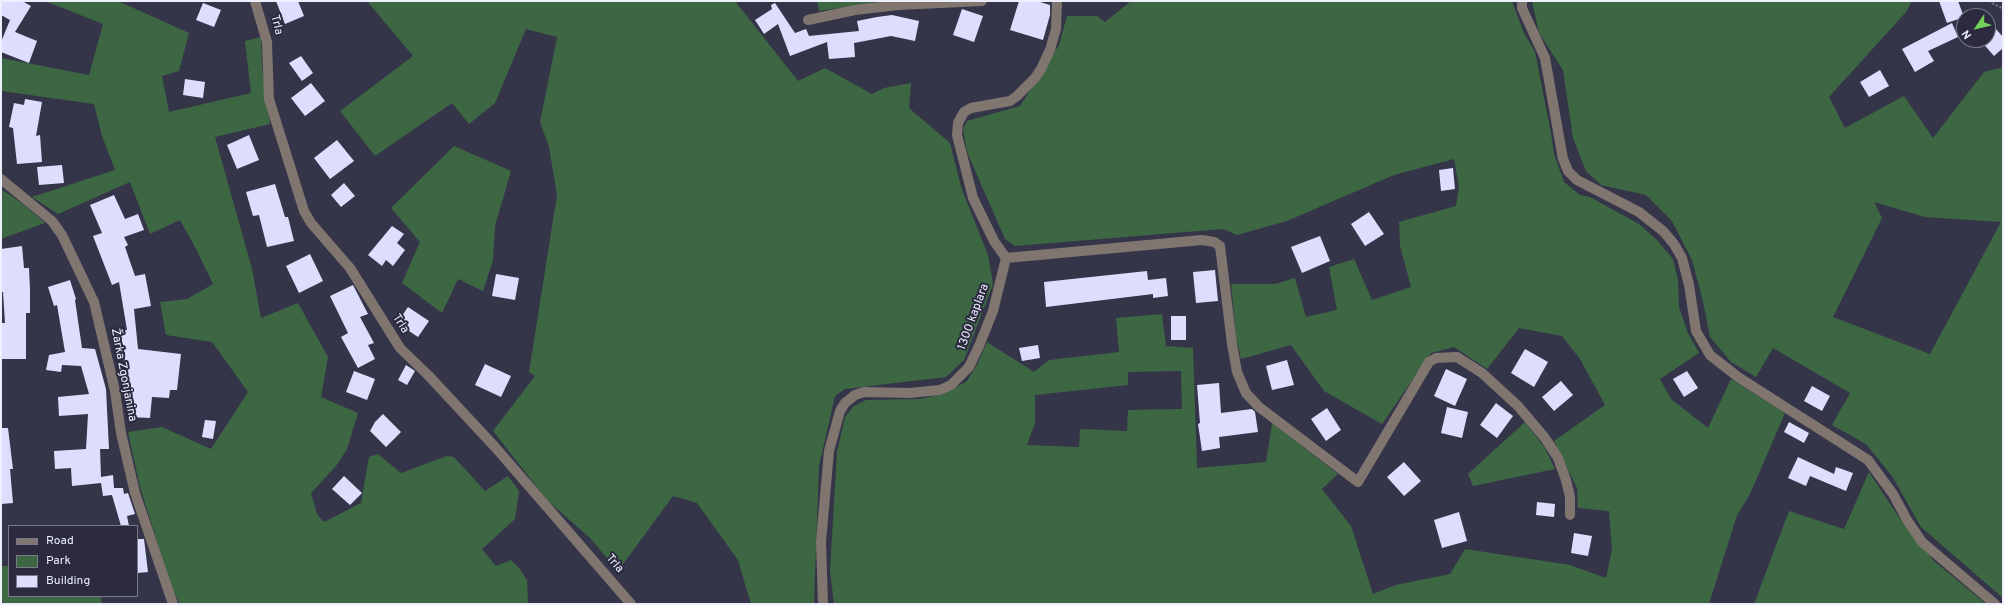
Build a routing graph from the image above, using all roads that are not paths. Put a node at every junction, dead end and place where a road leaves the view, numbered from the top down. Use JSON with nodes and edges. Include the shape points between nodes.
{"nodes":[{"id":1,"x":255,"y":1,"type":"edge"},
{"id":2,"x":982,"y":1,"type":"edge"},
{"id":3,"x":1057,"y":1,"type":"edge"},
{"id":4,"x":1522,"y":1,"type":"edge"},
{"id":5,"x":808,"y":20,"type":"dead end"},
{"id":6,"x":1,"y":179,"type":"edge"},
{"id":7,"x":1006,"y":258,"type":"junction"},
{"id":8,"x":1570,"y":515,"type":"dead end"},
{"id":9,"x":173,"y":604,"type":"edge"},
{"id":10,"x":631,"y":604,"type":"edge"},
{"id":11,"x":823,"y":604,"type":"edge"},
{"id":12,"x":1995,"y":604,"type":"edge"}],
"edges":[{"from":1,"to":10,"type":"street","name":"Trla","via":[[267,42],[269,99],[304,211],[311,223],[350,268],[400,348],[495,447]]},
{"from":2,"to":5,"type":"street","via":[[898,5],[855,10]]},
{"from":3,"to":7,"type":"street","via":[[1056,28],[1050,50],[1038,73],[1010,101],[978,106],[964,112],[957,129],[973,198],[994,241]]},
{"from":4,"to":12,"type":"street","via":[[1522,8],[1545,58],[1563,159],[1568,171],[1577,180],[1639,212],[1663,231],[1674,244],[1682,258],[1689,284],[1696,331],[1710,355],[1738,377],[1868,460],[1893,494],[1922,542]]},
{"from":6,"to":9,"type":"street","name":"Žarka Zgonjanina","via":[[52,221],[62,235],[94,302],[135,493]]},
{"from":7,"to":8,"type":"street","via":[[1202,240],[1214,242],[1220,246],[1237,372],[1246,393],[1259,407],[1358,482],[1429,362],[1436,358],[1457,357],[1482,373],[1518,406],[1546,438],[1558,458],[1566,480],[1570,496]]},
{"from":7,"to":11,"type":"street","name":"1300 kaplara","via":[[993,310],[979,346],[969,367],[951,385],[940,390],[909,393],[864,392],[845,403],[840,412],[830,451],[821,542]]}]}
